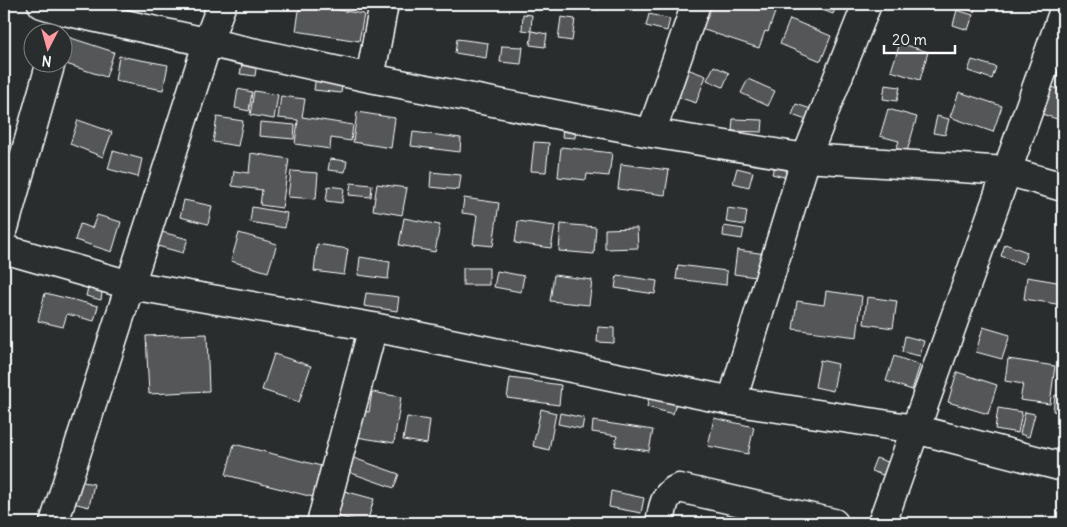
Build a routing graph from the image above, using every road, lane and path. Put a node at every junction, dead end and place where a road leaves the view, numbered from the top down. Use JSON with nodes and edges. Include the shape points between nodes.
{"nodes":[{"id":1,"x":222,"y":4,"type":"edge"},
{"id":2,"x":384,"y":4,"type":"edge"},
{"id":3,"x":696,"y":4,"type":"edge"},
{"id":4,"x":867,"y":4,"type":"edge"},
{"id":5,"x":58,"y":13,"type":"edge"},
{"id":6,"x":1063,"y":13,"type":"edge"},
{"id":7,"x":208,"y":41,"type":"junction"},
{"id":8,"x":48,"y":72,"type":"edge"},
{"id":9,"x":370,"y":78,"type":"junction"},
{"id":10,"x":650,"y":133,"type":"junction"},
{"id":11,"x":806,"y":158,"type":"junction"},
{"id":12,"x":1007,"y":172,"type":"junction"},
{"id":13,"x":1063,"y":187,"type":"edge"},
{"id":14,"x":4,"y":228,"type":"edge"},
{"id":15,"x":4,"y":248,"type":"edge"},
{"id":16,"x":130,"y":285,"type":"junction"},
{"id":17,"x":373,"y":327,"type":"junction"},
{"id":18,"x":732,"y":401,"type":"junction"},
{"id":19,"x":915,"y":428,"type":"junction"},
{"id":20,"x":1063,"y":467,"type":"edge"},
{"id":21,"x":54,"y":523,"type":"edge"},
{"id":22,"x":321,"y":523,"type":"edge"},
{"id":23,"x":660,"y":523,"type":"edge"},
{"id":24,"x":834,"y":523,"type":"edge"},
{"id":25,"x":882,"y":523,"type":"edge"}],
"edges":[{"from":1,"to":7,"type":"street"},
{"from":2,"to":9,"type":"street"},
{"from":3,"to":10,"type":"street"},
{"from":4,"to":11,"type":"street"},
{"from":5,"to":7,"type":"street"},
{"from":6,"to":12,"type":"street"},
{"from":7,"to":9,"type":"street"},
{"from":7,"to":16,"type":"street"},
{"from":8,"to":14,"type":"street"},
{"from":9,"to":10,"type":"street"},
{"from":10,"to":11,"type":"street"},
{"from":11,"to":12,"type":"street"},
{"from":11,"to":18,"type":"street"},
{"from":12,"to":13,"type":"street"},
{"from":12,"to":19,"type":"street"},
{"from":15,"to":16,"type":"street"},
{"from":16,"to":17,"type":"street"},
{"from":16,"to":21,"type":"street"},
{"from":17,"to":18,"type":"street"},
{"from":17,"to":22,"type":"street"},
{"from":18,"to":19,"type":"street"},
{"from":19,"to":20,"type":"street"},
{"from":19,"to":25,"type":"street"},
{"from":23,"to":24,"type":"street","via":[[664,501],[679,488]]}]}
